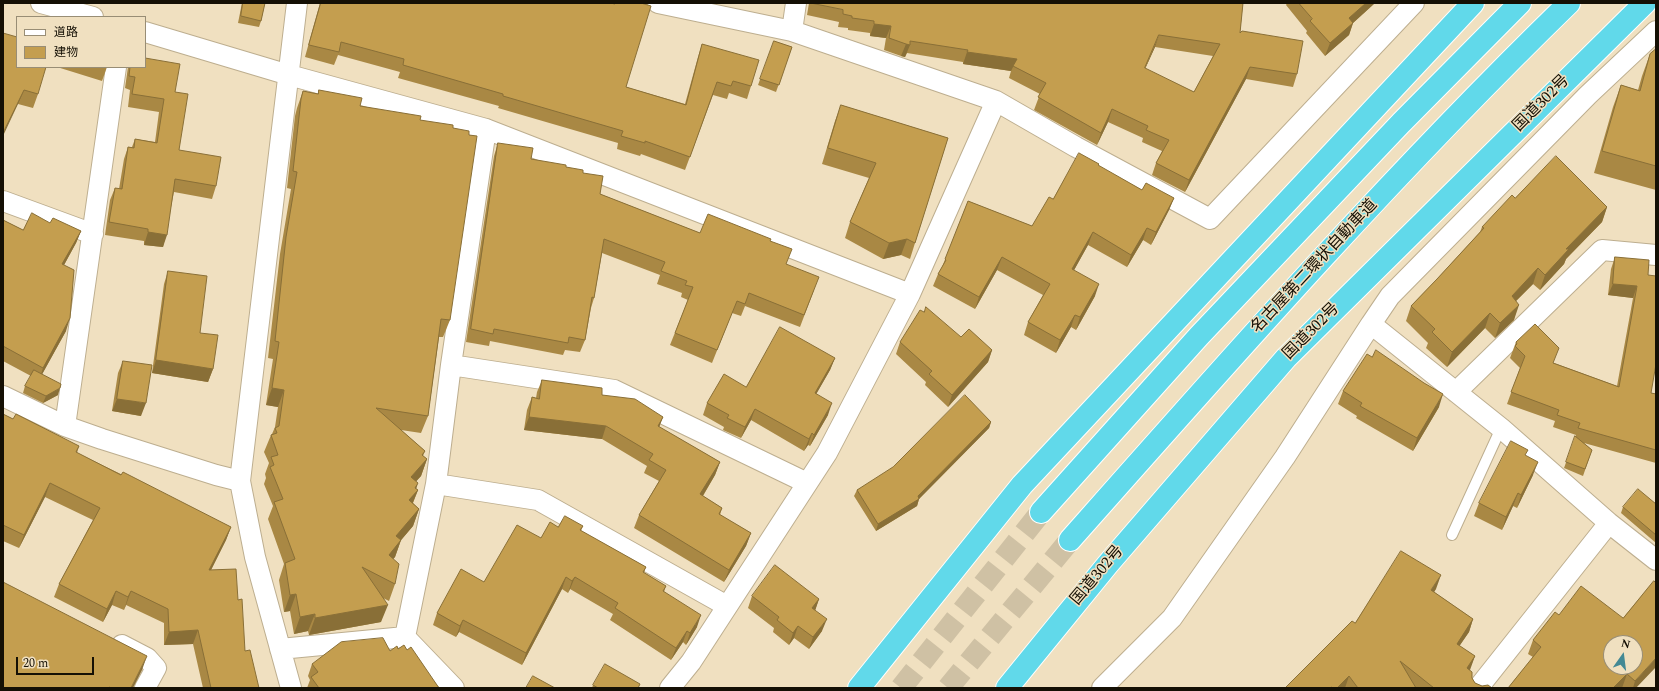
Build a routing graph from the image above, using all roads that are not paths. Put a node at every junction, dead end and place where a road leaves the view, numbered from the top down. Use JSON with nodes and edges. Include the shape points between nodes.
{"nodes":[{"id":1,"x":41,"y":3,"type":"edge"},
{"id":2,"x":297,"y":3,"type":"edge"},
{"id":3,"x":658,"y":3,"type":"edge"},
{"id":4,"x":796,"y":3,"type":"edge"},
{"id":5,"x":1414,"y":3,"type":"edge"},
{"id":6,"x":1473,"y":3,"type":"edge"},
{"id":7,"x":1520,"y":3,"type":"edge"},
{"id":8,"x":1570,"y":3,"type":"edge"},
{"id":9,"x":1645,"y":3,"type":"edge"},
{"id":10,"x":89,"y":16,"type":"edge"},
{"id":11,"x":792,"y":31,"type":"junction"},
{"id":12,"x":1656,"y":31,"type":"edge"},
{"id":13,"x":146,"y":32,"type":"edge"},
{"id":14,"x":116,"y":68,"type":"edge"},
{"id":15,"x":289,"y":75,"type":"junction"},
{"id":16,"x":996,"y":101,"type":"junction"},
{"id":17,"x":486,"y":128,"type":"junction"},
{"id":18,"x":3,"y":201,"type":"edge"},
{"id":19,"x":93,"y":234,"type":"junction"},
{"id":20,"x":1656,"y":255,"type":"edge"},
{"id":21,"x":910,"y":294,"type":"junction"},
{"id":22,"x":1371,"y":324,"type":"junction"},
{"id":23,"x":451,"y":364,"type":"junction"},
{"id":24,"x":1456,"y":392,"type":"junction"},
{"id":25,"x":3,"y":396,"type":"edge"},
{"id":26,"x":66,"y":426,"type":"junction"},
{"id":27,"x":1501,"y":428,"type":"junction"},
{"id":28,"x":240,"y":481,"type":"junction"},
{"id":29,"x":808,"y":483,"type":"junction"},
{"id":30,"x":436,"y":484,"type":"junction"},
{"id":31,"x":1041,"y":512,"type":"tunnel mouth"},
{"id":32,"x":1608,"y":524,"type":"junction"},
{"id":33,"x":1452,"y":535,"type":"dead end"},
{"id":34,"x":1070,"y":540,"type":"tunnel mouth"},
{"id":35,"x":1656,"y":560,"type":"edge"},
{"id":36,"x":727,"y":606,"type":"junction"},
{"id":37,"x":106,"y":636,"type":"edge"},
{"id":38,"x":405,"y":637,"type":"junction"},
{"id":39,"x":280,"y":649,"type":"junction"},
{"id":40,"x":145,"y":688,"type":"edge"},
{"id":41,"x":291,"y":688,"type":"edge"},
{"id":42,"x":454,"y":688,"type":"edge"},
{"id":43,"x":670,"y":688,"type":"edge"},
{"id":44,"x":859,"y":688,"type":"edge"},
{"id":45,"x":1008,"y":688,"type":"edge"},
{"id":46,"x":1102,"y":688,"type":"edge"},
{"id":47,"x":1478,"y":688,"type":"edge"}],
"edges":[{"from":1,"to":10,"type":"street"},
{"from":2,"to":15,"type":"street"},
{"from":3,"to":11,"type":"street"},
{"from":4,"to":11,"type":"street"},
{"from":5,"to":16,"type":"street","via":[[1210,219],[1076,148]]},
{"from":6,"to":44,"type":"highway","via":[[1022,485]]},
{"from":7,"to":31,"type":"highway","via":[[1401,123],[1200,336]]},
{"from":8,"to":34,"type":"highway","name":"名古屋第二環状自動車道","via":[[1427,146],[1229,360]]},
{"from":9,"to":45,"type":"highway","name":"国道302号","via":[[1286,358],[1108,564]]},
{"from":11,"to":16,"type":"street"},
{"from":12,"to":22,"type":"street","via":[[1588,95],[1390,296]]},
{"from":13,"to":15,"type":"street"},
{"from":14,"to":19,"type":"street"},
{"from":15,"to":17,"type":"street"},
{"from":15,"to":28,"type":"street"},
{"from":16,"to":21,"type":"street"},
{"from":17,"to":21,"type":"street"},
{"from":17,"to":23,"type":"street"},
{"from":18,"to":19,"type":"street"},
{"from":19,"to":26,"type":"street"},
{"from":20,"to":24,"type":"street","via":[[1602,250]]},
{"from":21,"to":29,"type":"street","via":[[827,453]]},
{"from":22,"to":24,"type":"street"},
{"from":22,"to":46,"type":"street","via":[[1285,456],[1172,618]]},
{"from":23,"to":29,"type":"street","via":[[614,390]]},
{"from":23,"to":30,"type":"street"},
{"from":24,"to":27,"type":"street"},
{"from":25,"to":26,"type":"street"},
{"from":26,"to":28,"type":"street"},
{"from":27,"to":32,"type":"street"},
{"from":27,"to":33,"type":"lane"},
{"from":28,"to":39,"type":"street","via":[[256,557]]},
{"from":29,"to":36,"type":"street"},
{"from":30,"to":36,"type":"street","via":[[538,500]]},
{"from":30,"to":38,"type":"street"},
{"from":32,"to":35,"type":"street"},
{"from":32,"to":47,"type":"street"},
{"from":36,"to":43,"type":"street","via":[[691,662]]},
{"from":37,"to":40,"type":"street","via":[[148,658],[156,668]]},
{"from":38,"to":39,"type":"street"},
{"from":38,"to":42,"type":"street"},
{"from":39,"to":41,"type":"street"}]}
